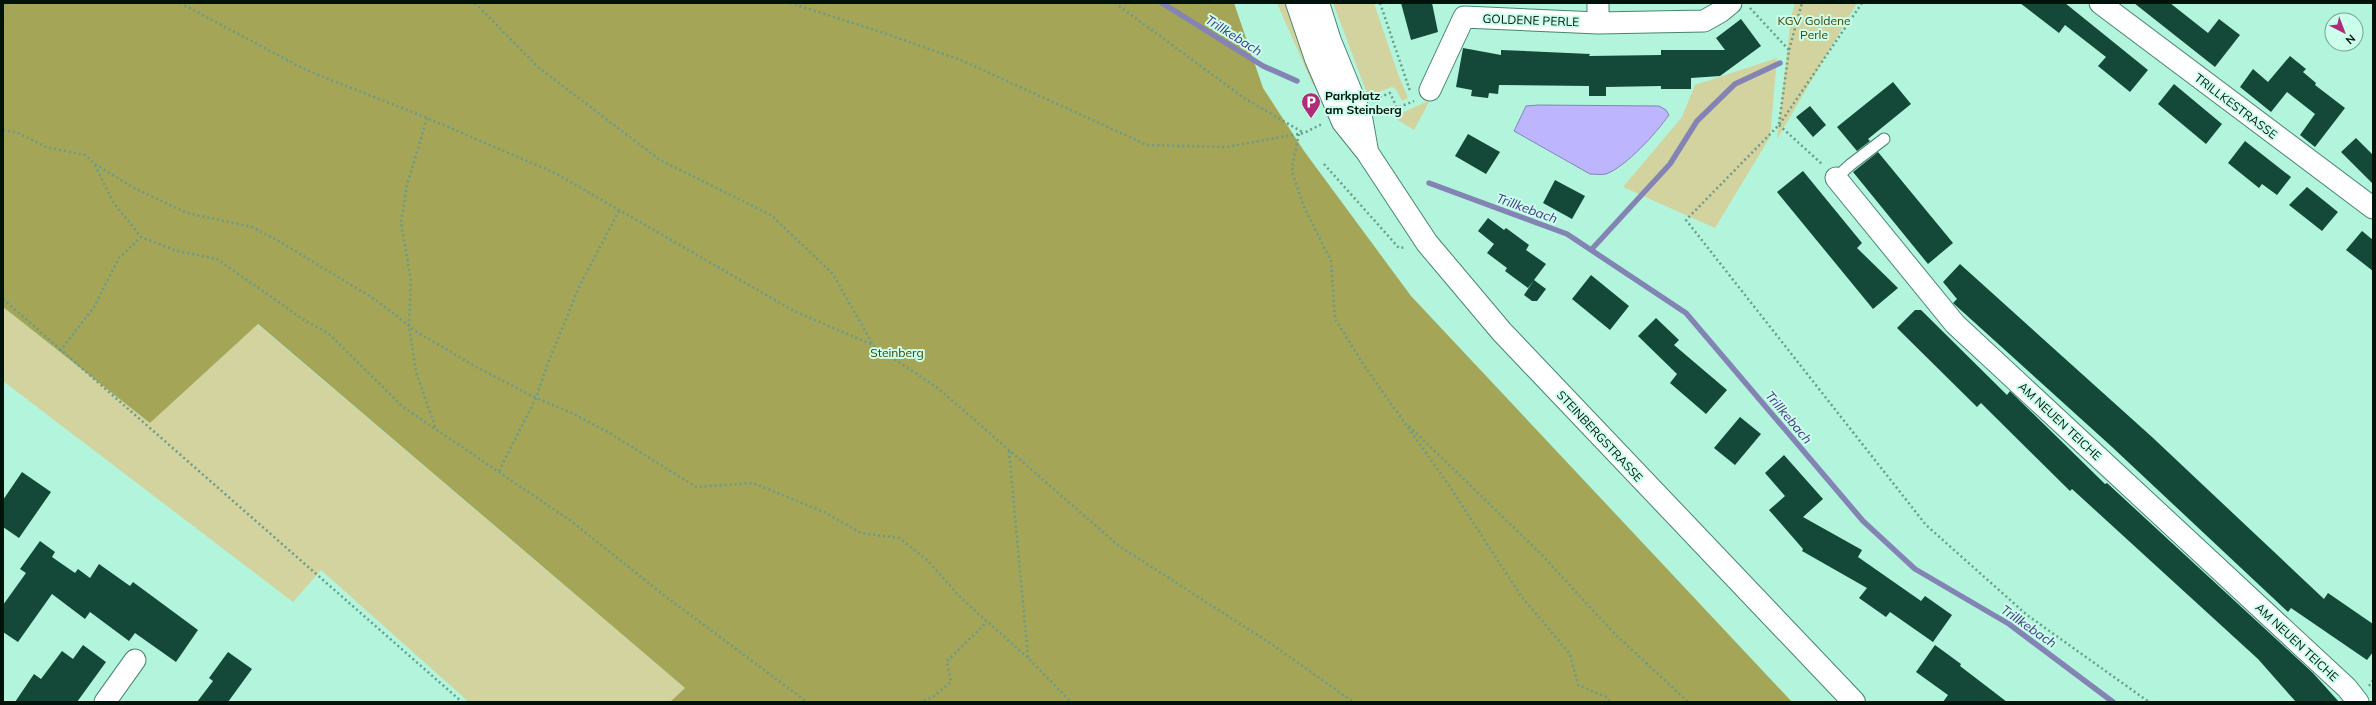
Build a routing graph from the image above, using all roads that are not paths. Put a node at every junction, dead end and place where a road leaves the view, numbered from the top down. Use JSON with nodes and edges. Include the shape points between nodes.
{"nodes":[{"id":1,"x":1297,"y":3,"type":"edge"},
{"id":2,"x":1318,"y":3,"type":"edge"},
{"id":3,"x":1731,"y":3,"type":"edge"},
{"id":4,"x":2100,"y":3,"type":"edge"},
{"id":5,"x":1462,"y":10,"type":"edge"},
{"id":6,"x":1598,"y":13,"type":"edge"},
{"id":7,"x":1430,"y":90,"type":"dead end"},
{"id":8,"x":1884,"y":139,"type":"dead end"},
{"id":9,"x":1367,"y":152,"type":"junction"},
{"id":10,"x":1836,"y":178,"type":"joint"},
{"id":11,"x":2373,"y":208,"type":"edge"},
{"id":12,"x":135,"y":660,"type":"dead end"},
{"id":13,"x":105,"y":702,"type":"edge"},
{"id":14,"x":1854,"y":702,"type":"edge"},
{"id":15,"x":2358,"y":702,"type":"edge"}],
"edges":[{"from":1,"to":9,"type":"main road","name":"STEINBERGSTRASSE","via":[[1340,118]]},
{"from":2,"to":9,"type":"main road","via":[[1332,47],[1361,117]]},
{"from":3,"to":6,"type":"street","name":"GOLDENE PERLE","via":[[1704,21]]},
{"from":4,"to":11,"type":"street","name":"TRILLKESTRASSE"},
{"from":5,"to":6,"type":"street","name":"GOLDENE PERLE"},
{"from":5,"to":7,"type":"street","name":"GOLDENE PERLE"},
{"from":8,"to":10,"type":"lane","via":[[1850,164]]},
{"from":9,"to":14,"type":"main road","name":"STEINBERGSTRASSE","via":[[1427,243],[1502,332]]},
{"from":10,"to":15,"type":"street","name":"AM NEUEN TEICHE","via":[[1955,324],[2347,688]]},
{"from":12,"to":13,"type":"street"}]}
